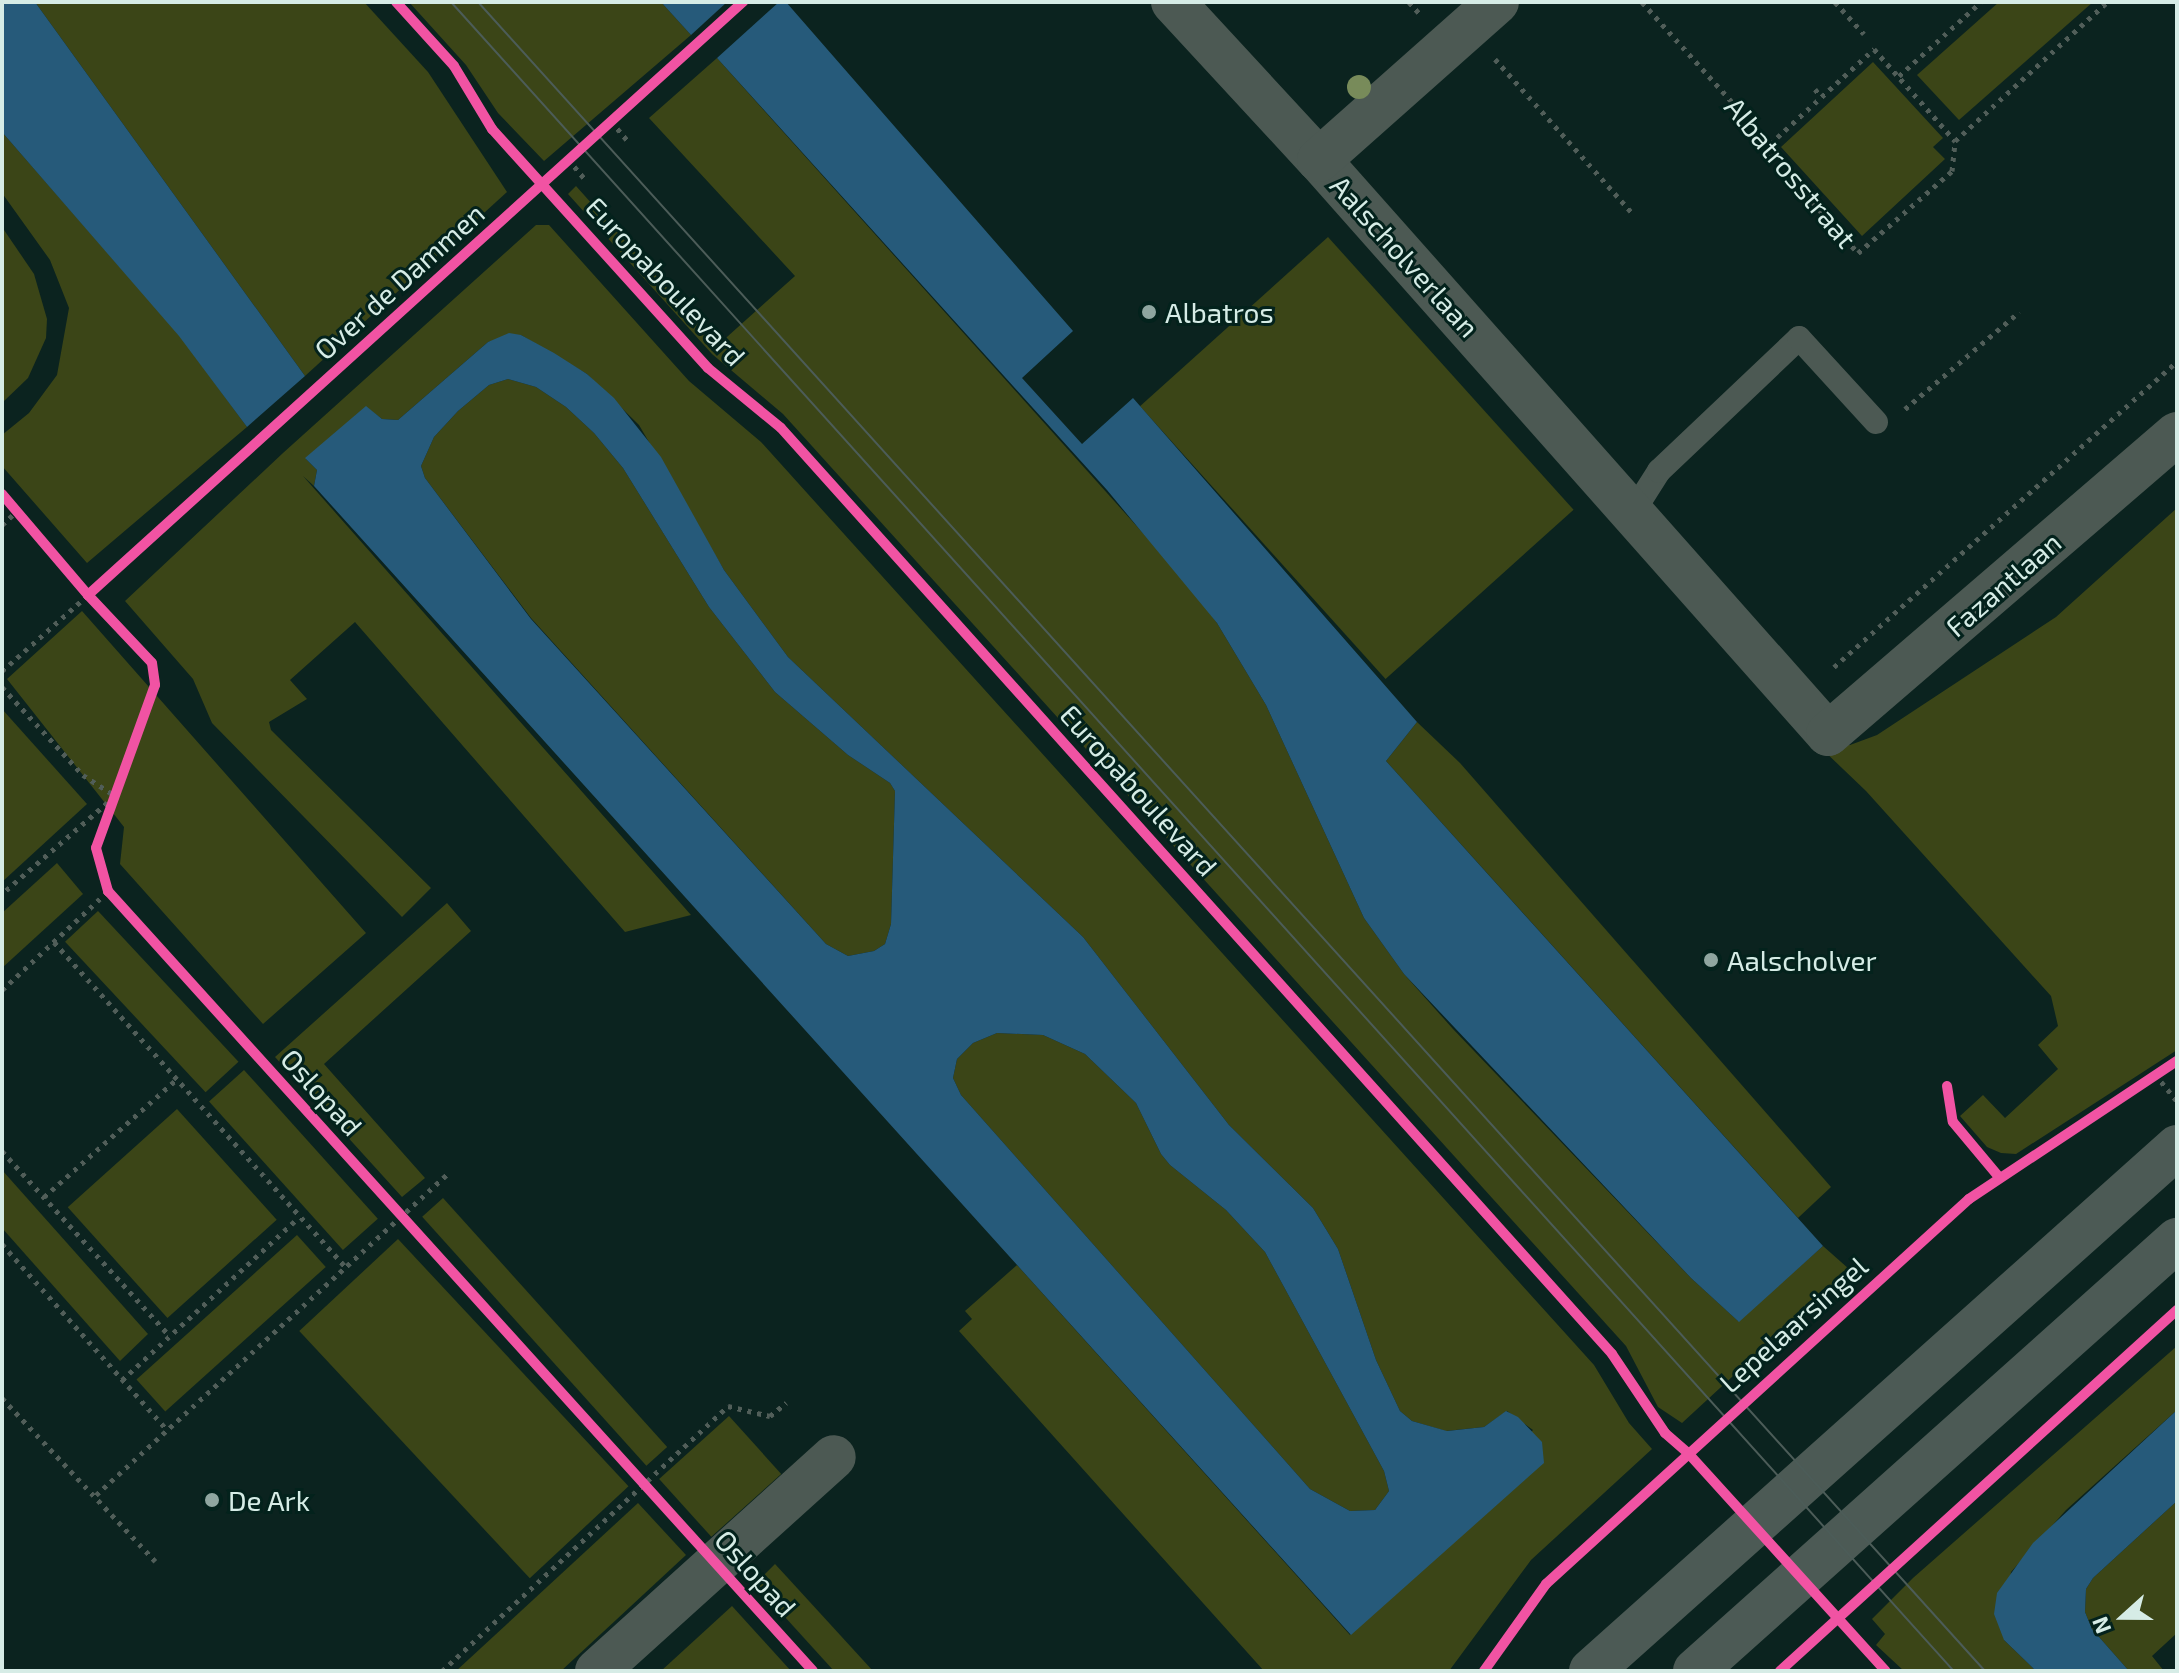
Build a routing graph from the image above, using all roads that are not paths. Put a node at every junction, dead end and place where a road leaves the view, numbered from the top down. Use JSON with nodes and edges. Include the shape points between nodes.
{"nodes":[{"id":1,"x":1173,"y":2,"type":"edge"},
{"id":2,"x":1482,"y":15,"type":"edge"},
{"id":3,"x":1319,"y":160,"type":"junction"},
{"id":4,"x":1876,"y":422,"type":"road end"},
{"id":5,"x":2177,"y":434,"type":"edge"},
{"id":6,"x":1633,"y":512,"type":"junction"},
{"id":7,"x":1828,"y":734,"type":"joint"},
{"id":8,"x":2177,"y":1147,"type":"edge"},
{"id":9,"x":2177,"y":1240,"type":"edge"},
{"id":10,"x":834,"y":1457,"type":"dead end"},
{"id":11,"x":597,"y":1671,"type":"edge"},
{"id":12,"x":1591,"y":1671,"type":"edge"},
{"id":13,"x":1695,"y":1671,"type":"edge"}],
"edges":[{"from":1,"to":3,"type":"street","name":"Aalscholverlaan"},
{"from":2,"to":3,"type":"street"},
{"from":3,"to":6,"type":"street","name":"Aalscholverlaan"},
{"from":4,"to":6,"type":"lane","via":[[1799,338],[1659,471]]},
{"from":5,"to":7,"type":"street","name":"Fazantlaan"},
{"from":6,"to":7,"type":"street","name":"Aalscholverlaan"},
{"from":8,"to":12,"type":"street"},
{"from":9,"to":13,"type":"street"},
{"from":10,"to":11,"type":"street"}]}
